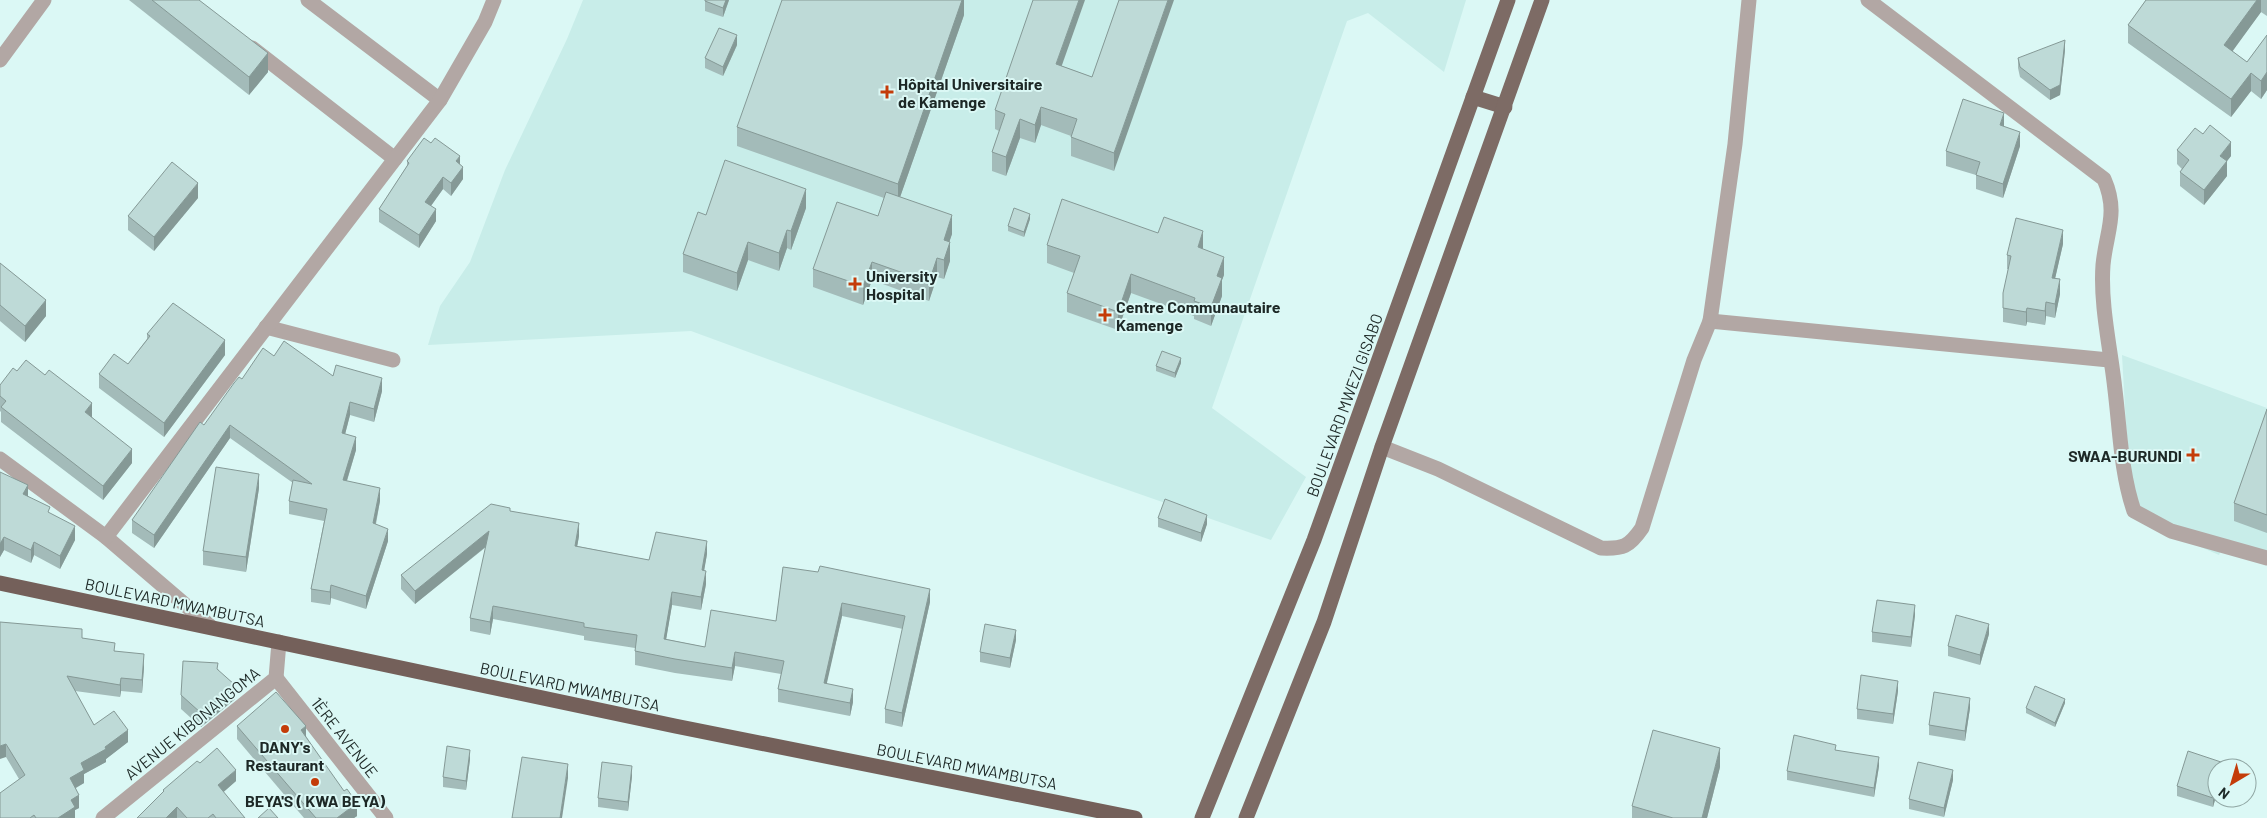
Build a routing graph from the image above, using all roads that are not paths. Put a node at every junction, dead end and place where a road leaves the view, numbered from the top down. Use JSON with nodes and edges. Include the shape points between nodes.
{"nodes":[{"id":1,"x":44,"y":0,"type":"edge"},
{"id":2,"x":308,"y":0,"type":"edge"},
{"id":3,"x":494,"y":0,"type":"edge"},
{"id":4,"x":1508,"y":0,"type":"edge"},
{"id":5,"x":1542,"y":0,"type":"edge"},
{"id":6,"x":1749,"y":0,"type":"edge"},
{"id":7,"x":1868,"y":0,"type":"edge"},
{"id":8,"x":243,"y":42,"type":"edge"},
{"id":9,"x":0,"y":60,"type":"edge"},
{"id":10,"x":1473,"y":97,"type":"junction"},
{"id":11,"x":440,"y":100,"type":"junction"},
{"id":12,"x":1505,"y":107,"type":"junction"},
{"id":13,"x":395,"y":159,"type":"junction"},
{"id":14,"x":1710,"y":321,"type":"junction"},
{"id":15,"x":266,"y":327,"type":"junction"},
{"id":16,"x":393,"y":360,"type":"dead end"},
{"id":17,"x":2109,"y":360,"type":"junction"},
{"id":18,"x":1382,"y":447,"type":"junction"},
{"id":19,"x":0,"y":459,"type":"edge"},
{"id":20,"x":106,"y":537,"type":"junction"},
{"id":21,"x":2267,"y":558,"type":"edge"},
{"id":22,"x":0,"y":582,"type":"edge"},
{"id":23,"x":212,"y":627,"type":"junction"},
{"id":24,"x":279,"y":642,"type":"junction"},
{"id":25,"x":276,"y":678,"type":"junction"},
{"id":26,"x":383,"y":817,"type":"edge"},
{"id":27,"x":103,"y":818,"type":"edge"},
{"id":28,"x":1135,"y":818,"type":"edge"},
{"id":29,"x":1202,"y":818,"type":"edge"},
{"id":30,"x":1246,"y":818,"type":"edge"}],
"edges":[{"from":1,"to":9,"type":"street"},
{"from":2,"to":11,"type":"street"},
{"from":3,"to":11,"type":"street","via":[[485,22]]},
{"from":4,"to":10,"type":"main road","name":"BOULEVARD MWEZI GISABO"},
{"from":5,"to":12,"type":"main road"},
{"from":6,"to":14,"type":"street","via":[[1735,144]]},
{"from":7,"to":17,"type":"street","via":[[2104,179],[2111,195],[2110,228],[2103,265]]},
{"from":8,"to":13,"type":"street"},
{"from":10,"to":12,"type":"main road"},
{"from":10,"to":29,"type":"main road","name":"BOULEVARD MWEZI GISABO","via":[[1314,540]]},
{"from":11,"to":13,"type":"street"},
{"from":12,"to":18,"type":"main road"},
{"from":13,"to":15,"type":"street"},
{"from":14,"to":17,"type":"street"},
{"from":14,"to":18,"type":"street","via":[[1694,360],[1642,528],[1632,542],[1618,548],[1601,548],[1438,469]]},
{"from":15,"to":16,"type":"street"},
{"from":15,"to":20,"type":"street"},
{"from":17,"to":21,"type":"street","via":[[2126,489],[2134,511],[2171,531]]},
{"from":18,"to":30,"type":"main road","via":[[1324,622]]},
{"from":19,"to":20,"type":"street"},
{"from":20,"to":23,"type":"street"},
{"from":22,"to":23,"type":"highway","name":"BOULEVARD MWAMBUTSA"},
{"from":23,"to":24,"type":"highway","name":"BOULEVARD MWAMBUTSA"},
{"from":24,"to":25,"type":"street","name":"AVENUE KIBONANGOMA"},
{"from":24,"to":28,"type":"highway","name":"BOULEVARD MWAMBUTSA","via":[[665,724]]},
{"from":25,"to":26,"type":"street","name":"1ÈRE AVENUE"},
{"from":25,"to":27,"type":"street","name":"AVENUE KIBONANGOMA"}]}
